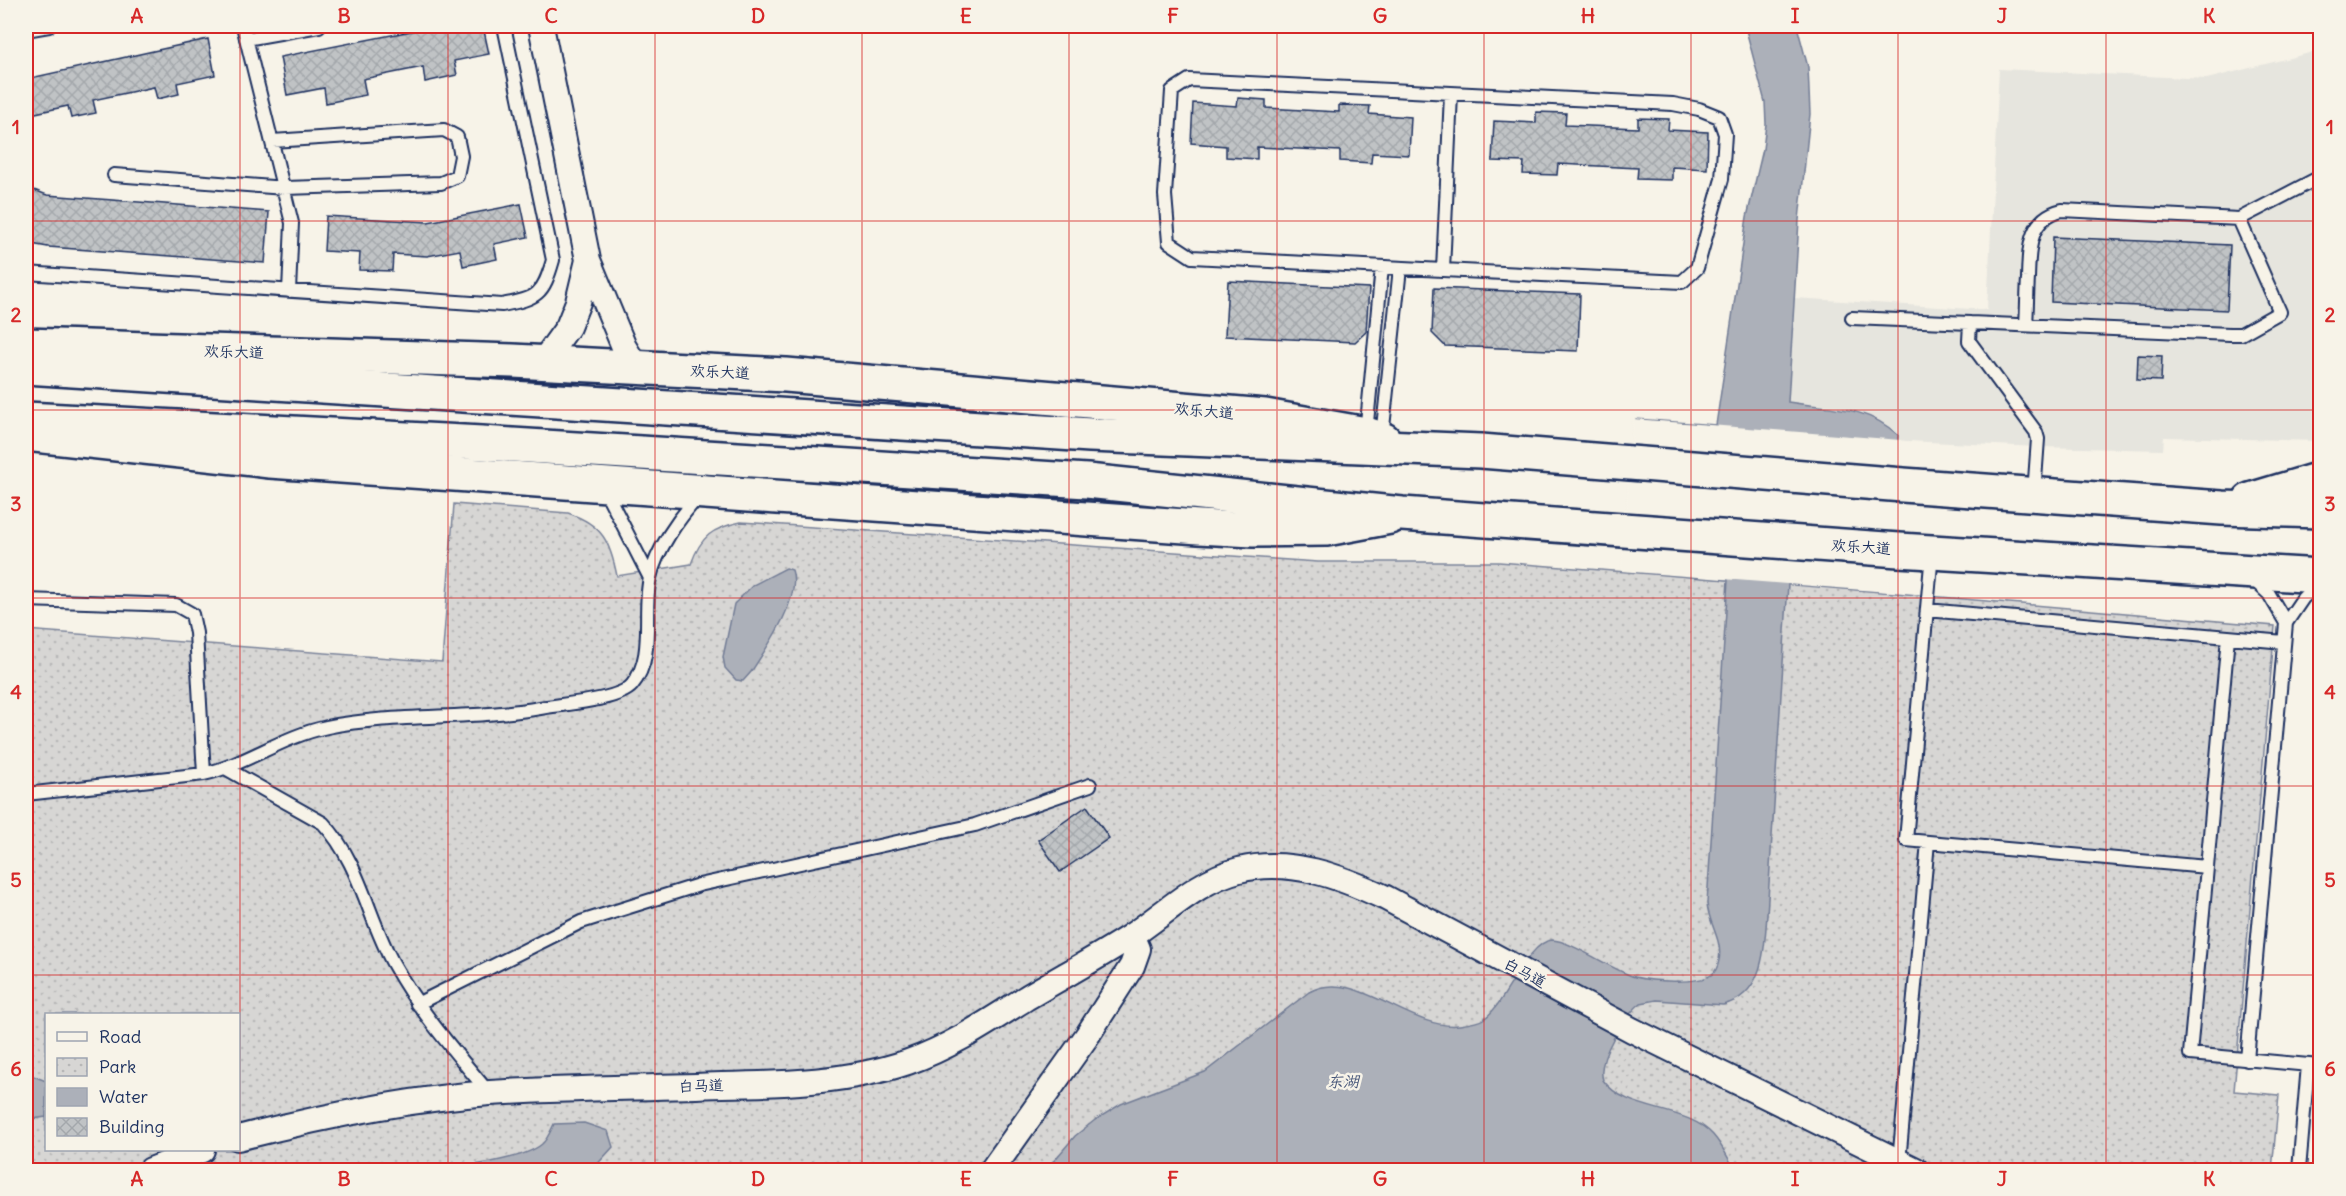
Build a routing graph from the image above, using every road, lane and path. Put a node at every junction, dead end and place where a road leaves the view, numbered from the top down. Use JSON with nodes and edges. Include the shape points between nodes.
{"nodes":[{"id":1,"x":49,"y":26,"type":"edge"},
{"id":2,"x":243,"y":26,"type":"edge"},
{"id":3,"x":319,"y":26,"type":"edge"},
{"id":4,"x":504,"y":26,"type":"edge"},
{"id":5,"x":541,"y":26,"type":"edge"},
{"id":6,"x":26,"y":30,"type":"edge"},
{"id":7,"x":246,"y":39,"type":"junction"},
{"id":8,"x":1451,"y":94,"type":"junction"},
{"id":9,"x":272,"y":141,"type":"junction"},
{"id":10,"x":114,"y":175,"type":"dead end"},
{"id":11,"x":2320,"y":177,"type":"edge"},
{"id":12,"x":285,"y":188,"type":"junction"},
{"id":13,"x":2239,"y":219,"type":"junction"},
{"id":14,"x":588,"y":260,"type":"junction"},
{"id":15,"x":1382,"y":267,"type":"junction"},
{"id":16,"x":1400,"y":268,"type":"junction"},
{"id":17,"x":1443,"y":270,"type":"junction"},
{"id":18,"x":26,"y":273,"type":"edge"},
{"id":19,"x":289,"y":291,"type":"junction"},
{"id":20,"x":1852,"y":318,"type":"dead end"},
{"id":21,"x":1970,"y":323,"type":"junction"},
{"id":22,"x":2026,"y":325,"type":"junction"},
{"id":23,"x":26,"y":345,"type":"edge"},
{"id":24,"x":542,"y":363,"type":"junction"},
{"id":25,"x":26,"y":367,"type":"edge"},
{"id":26,"x":637,"y":368,"type":"junction"},
{"id":27,"x":26,"y":419,"type":"edge"},
{"id":28,"x":26,"y":434,"type":"edge"},
{"id":29,"x":1386,"y":440,"type":"junction"},
{"id":30,"x":2320,"y":479,"type":"edge"},
{"id":31,"x":602,"y":486,"type":"junction"},
{"id":32,"x":703,"y":493,"type":"junction"},
{"id":33,"x":2034,"y":495,"type":"junction"},
{"id":34,"x":2222,"y":508,"type":"junction"},
{"id":35,"x":2320,"y":511,"type":"edge"},
{"id":36,"x":1402,"y":514,"type":"junction"},
{"id":37,"x":1932,"y":552,"type":"junction"},
{"id":38,"x":2246,"y":572,"type":"junction"},
{"id":39,"x":2320,"y":576,"type":"edge"},
{"id":40,"x":650,"y":578,"type":"junction"},
{"id":41,"x":2320,"y":582,"type":"edge"},
{"id":42,"x":26,"y":600,"type":"edge"},
{"id":43,"x":1927,"y":610,"type":"junction"},
{"id":44,"x":2286,"y":623,"type":"junction"},
{"id":45,"x":2228,"y":637,"type":"junction"},
{"id":46,"x":2284,"y":642,"type":"junction"},
{"id":47,"x":227,"y":768,"type":"junction"},
{"id":48,"x":204,"y":774,"type":"junction"},
{"id":49,"x":1090,"y":785,"type":"dead end"},
{"id":50,"x":26,"y":794,"type":"edge"},
{"id":51,"x":1928,"y":842,"type":"junction"},
{"id":52,"x":2207,"y":867,"type":"junction"},
{"id":53,"x":1132,"y":935,"type":"junction"},
{"id":54,"x":417,"y":1004,"type":"junction"},
{"id":55,"x":2247,"y":1059,"type":"junction"},
{"id":56,"x":2314,"y":1065,"type":"edge"},
{"id":57,"x":489,"y":1093,"type":"junction"},
{"id":58,"x":240,"y":1138,"type":"edge"},
{"id":59,"x":197,"y":1151,"type":"edge"},
{"id":60,"x":1908,"y":1166,"type":"edge"},
{"id":61,"x":151,"y":1170,"type":"edge"},
{"id":62,"x":992,"y":1170,"type":"edge"},
{"id":63,"x":2299,"y":1170,"type":"edge"}],
"edges":[{"from":1,"to":6,"type":"lane"},
{"from":2,"to":7,"type":"lane"},
{"from":3,"to":7,"type":"lane"},
{"from":4,"to":19,"type":"lane","via":[[553,260],[545,286],[526,301],[501,305]]},
{"from":5,"to":14,"type":"street"},
{"from":7,"to":9,"type":"lane"},
{"from":8,"to":15,"type":"lane","via":[[1189,80],[1172,91],[1165,195],[1169,242],[1192,257]]},
{"from":8,"to":17,"type":"lane"},
{"from":8,"to":17,"type":"lane","via":[[1673,104],[1719,117],[1725,134],[1722,179],[1697,268],[1682,282]]},
{"from":9,"to":12,"type":"lane"},
{"from":9,"to":12,"type":"lane","via":[[444,130],[456,137],[461,156],[457,176],[441,183]]},
{"from":10,"to":12,"type":"lane"},
{"from":11,"to":13,"type":"lane"},
{"from":12,"to":19,"type":"lane","via":[[292,223]]},
{"from":13,"to":22,"type":"lane","via":[[2052,212],[2030,240]]},
{"from":13,"to":22,"type":"lane","via":[[2280,312],[2241,334]]},
{"from":14,"to":24,"type":"street","via":[[568,327]]},
{"from":14,"to":26,"type":"street"},
{"from":15,"to":16,"type":"lane"},
{"from":15,"to":29,"type":"lane"},
{"from":16,"to":17,"type":"lane"},
{"from":16,"to":29,"type":"lane"},
{"from":18,"to":19,"type":"lane"},
{"from":20,"to":21,"type":"lane"},
{"from":21,"to":22,"type":"lane"},
{"from":21,"to":33,"type":"lane","via":[[1969,341],[2036,432]]},
{"from":23,"to":24,"type":"main road","name":"欢乐大道"},
{"from":24,"to":26,"type":"main road","name":"欢乐大道"},
{"from":25,"to":29,"type":"main road","name":"欢乐大道","via":[[1090,435]]},
{"from":26,"to":29,"type":"main road","name":"欢乐大道","via":[[786,375],[1265,416]]},
{"from":27,"to":36,"type":"main road","name":"欢乐大道","via":[[1087,481]]},
{"from":28,"to":31,"type":"main road","name":"欢乐大道","via":[[270,461]]},
{"from":29,"to":33,"type":"main road","name":"欢乐大道"},
{"from":30,"to":34,"type":"main road"},
{"from":31,"to":32,"type":"main road","name":"欢乐大道"},
{"from":31,"to":40,"type":"lane"},
{"from":32,"to":36,"type":"main road","name":"欢乐大道","via":[[1253,530],[1326,529]]},
{"from":32,"to":40,"type":"lane","via":[[678,520]]},
{"from":33,"to":34,"type":"main road","name":"欢乐大道"},
{"from":34,"to":35,"type":"main road","name":"欢乐大道"},
{"from":36,"to":37,"type":"main road","name":"欢乐大道"},
{"from":37,"to":38,"type":"main road","name":"欢乐大道"},
{"from":37,"to":43,"type":"lane"},
{"from":38,"to":39,"type":"main road","name":"欢乐大道"},
{"from":38,"to":44,"type":"lane","via":[[2269,594]]},
{"from":40,"to":47,"type":"lane","via":[[641,665],[632,685],[617,694],[518,712],[328,727],[295,736]]},
{"from":41,"to":44,"type":"lane"},
{"from":42,"to":48,"type":"lane","via":[[176,605],[192,614]]},
{"from":43,"to":45,"type":"lane"},
{"from":43,"to":51,"type":"lane","via":[[1906,840]]},
{"from":44,"to":46,"type":"lane"},
{"from":45,"to":46,"type":"lane"},
{"from":45,"to":52,"type":"lane"},
{"from":46,"to":55,"type":"lane"},
{"from":47,"to":48,"type":"lane"},
{"from":47,"to":54,"type":"lane","via":[[323,823],[330,831],[344,849],[393,963]]},
{"from":48,"to":50,"type":"lane"},
{"from":49,"to":54,"type":"lane","via":[[975,825],[699,885],[581,922]]},
{"from":51,"to":52,"type":"lane"},
{"from":51,"to":60,"type":"lane"},
{"from":52,"to":55,"type":"lane","via":[[2190,1054]]},
{"from":53,"to":57,"type":"street","name":"白马道","via":[[948,1045],[876,1071],[790,1083]]},
{"from":53,"to":60,"type":"street","name":"白马道","via":[[1222,875],[1242,869],[1295,868],[1320,872],[1386,898],[1632,1029]]},
{"from":53,"to":62,"type":"street","via":[[1138,949],[1132,966]]},
{"from":54,"to":57,"type":"lane"},
{"from":55,"to":56,"type":"lane"},
{"from":56,"to":63,"type":"lane"},
{"from":57,"to":58,"type":"street","name":"白马道","via":[[398,1105]]},
{"from":59,"to":61,"type":"street"}]}
